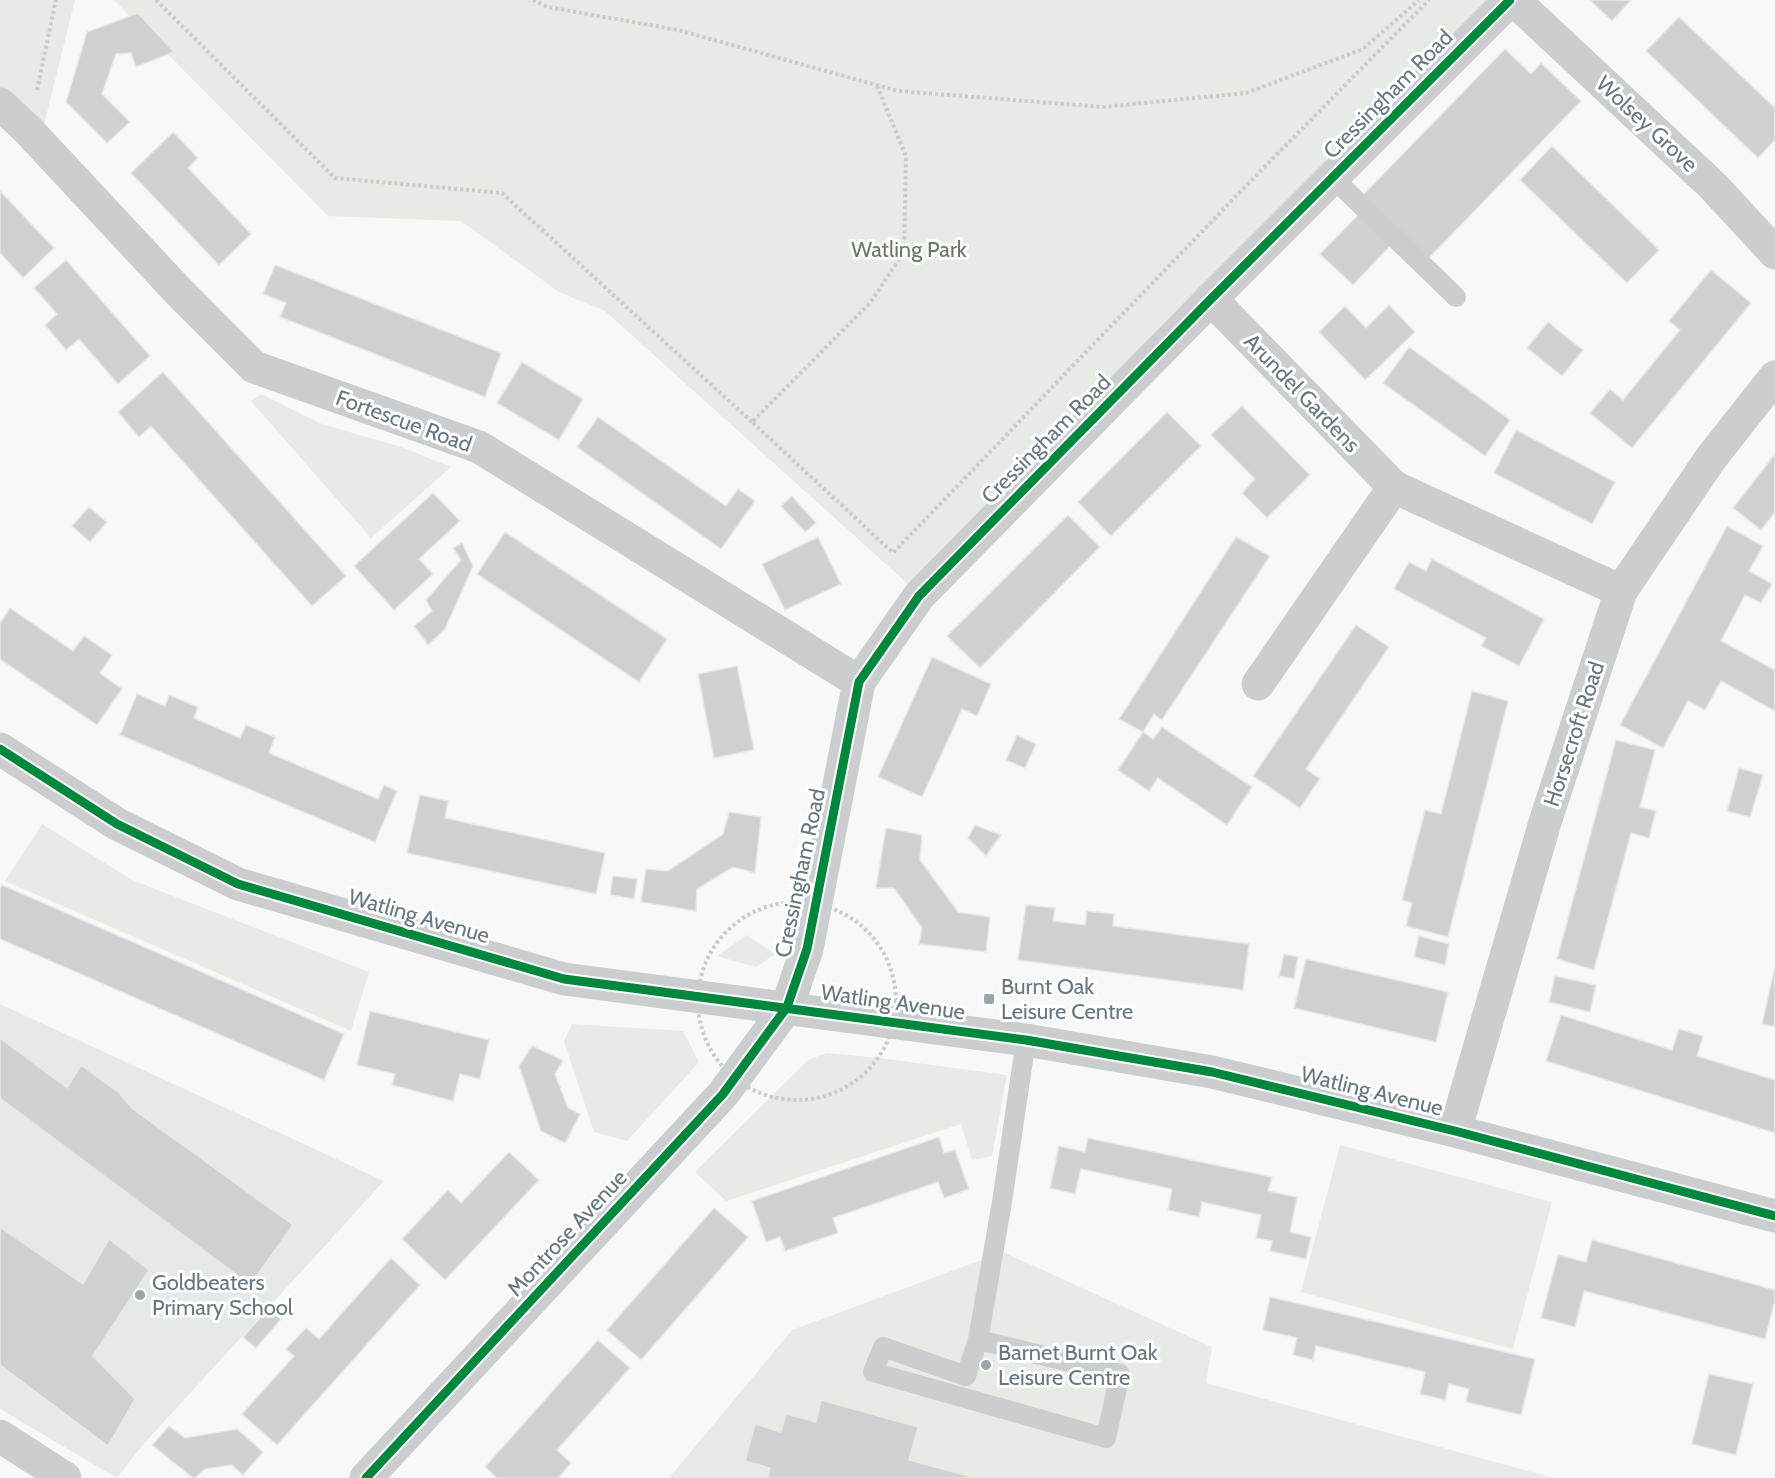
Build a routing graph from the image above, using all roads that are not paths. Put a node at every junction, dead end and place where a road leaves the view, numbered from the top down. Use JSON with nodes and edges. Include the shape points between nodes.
{"nodes":[{"id":1,"x":1512,"y":0,"type":"edge"},
{"id":2,"x":0,"y":104,"type":"edge"},
{"id":3,"x":1333,"y":178,"type":"junction"},
{"id":4,"x":1775,"y":252,"type":"edge"},
{"id":5,"x":1456,"y":297,"type":"dead end"},
{"id":6,"x":1211,"y":299,"type":"junction"},
{"id":7,"x":1775,"y":377,"type":"edge"},
{"id":8,"x":1394,"y":487,"type":"junction"},
{"id":9,"x":1621,"y":591,"type":"junction"},
{"id":10,"x":859,"y":682,"type":"junction"},
{"id":11,"x":1258,"y":684,"type":"dead end"},
{"id":12,"x":0,"y":748,"type":"edge"},
{"id":13,"x":787,"y":1007,"type":"junction"},
{"id":14,"x":1026,"y":1040,"type":"junction"},
{"id":15,"x":1455,"y":1131,"type":"junction"},
{"id":16,"x":1775,"y":1216,"type":"edge"},
{"id":17,"x":978,"y":1340,"type":"junction"},
{"id":18,"x":0,"y":1436,"type":"edge"},
{"id":19,"x":65,"y":1478,"type":"edge"},
{"id":20,"x":366,"y":1478,"type":"edge"}],
"edges":[{"from":1,"to":3,"type":"street","name":"Cressingham Road"},
{"from":1,"to":4,"type":"street","name":"Wolsey Grove","via":[[1713,186]]},
{"from":2,"to":10,"type":"street","name":"Fortescue Road","via":[[254,367],[478,447]]},
{"from":3,"to":5,"type":"lane"},
{"from":3,"to":6,"type":"street","name":"Cressingham Road"},
{"from":6,"to":8,"type":"street","name":"Arundel Gardens"},
{"from":6,"to":10,"type":"street","name":"Cressingham Road","via":[[919,596]]},
{"from":7,"to":9,"type":"street","name":"Horsecroft Road","via":[[1711,458]]},
{"from":8,"to":9,"type":"street","name":"Arundel Gardens"},
{"from":8,"to":11,"type":"street"},
{"from":9,"to":15,"type":"street","name":"Horsecroft Road","via":[[1546,819]]},
{"from":10,"to":13,"type":"street","name":"Cressingham Road","via":[[807,949]]},
{"from":12,"to":13,"type":"street","name":"Watling Avenue","via":[[117,824],[238,884],[564,979]]},
{"from":13,"to":14,"type":"street","name":"Watling Avenue"},
{"from":13,"to":20,"type":"street","name":"Montrose Avenue","via":[[723,1094]]},
{"from":14,"to":15,"type":"street","name":"Watling Avenue","via":[[1212,1072]]},
{"from":14,"to":17,"type":"lane"},
{"from":15,"to":16,"type":"street","name":"Watling Avenue"},
{"from":17,"to":17,"type":"lane","via":[[1120,1374],[1106,1438],[873,1372],[882,1347],[966,1376]]},
{"from":18,"to":19,"type":"street"}]}
